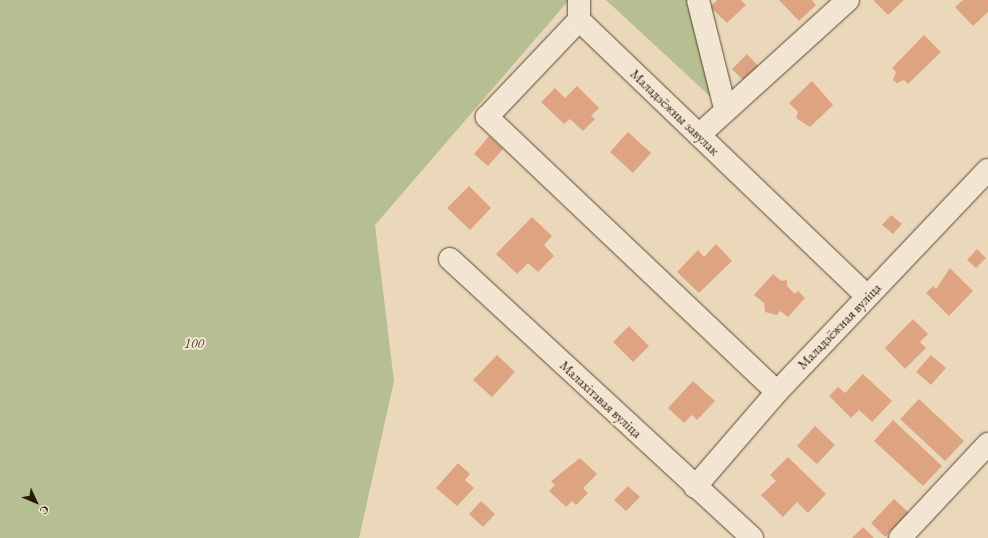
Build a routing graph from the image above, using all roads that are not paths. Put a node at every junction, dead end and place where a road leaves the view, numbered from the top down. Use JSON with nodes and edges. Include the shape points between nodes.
{"nodes":[{"id":1,"x":698,"y":0,"type":"edge"},
{"id":2,"x":848,"y":0,"type":"edge"},
{"id":3,"x":579,"y":10,"type":"edge"},
{"id":4,"x":725,"y":108,"type":"junction"},
{"id":5,"x":699,"y":135,"type":"junction"},
{"id":6,"x":988,"y":170,"type":"edge"},
{"id":7,"x":450,"y":259,"type":"dead end"},
{"id":8,"x":867,"y":296,"type":"junction"},
{"id":9,"x":777,"y":392,"type":"junction"},
{"id":10,"x":988,"y":444,"type":"edge"},
{"id":11,"x":696,"y":487,"type":"junction"},
{"id":12,"x":752,"y":538,"type":"edge"},
{"id":13,"x":900,"y":538,"type":"edge"}],
"edges":[{"from":1,"to":4,"type":"street"},
{"from":2,"to":4,"type":"street"},
{"from":3,"to":5,"type":"street","name":"Маладзёжны завулак"},
{"from":3,"to":9,"type":"street","name":"Маладзёжны завулак","via":[[487,117]]},
{"from":4,"to":5,"type":"street"},
{"from":5,"to":8,"type":"street","name":"Маладзёжны завулак"},
{"from":6,"to":8,"type":"street","name":"Маладзёжная вуліца"},
{"from":7,"to":11,"type":"street","name":"Малахітавая вуліца"},
{"from":8,"to":9,"type":"street","name":"Маладзёжная вуліца"},
{"from":9,"to":11,"type":"street","name":"Маладзёжная вуліца"},
{"from":10,"to":13,"type":"street"},
{"from":11,"to":12,"type":"street","name":"Малахітавая вуліца"}]}
